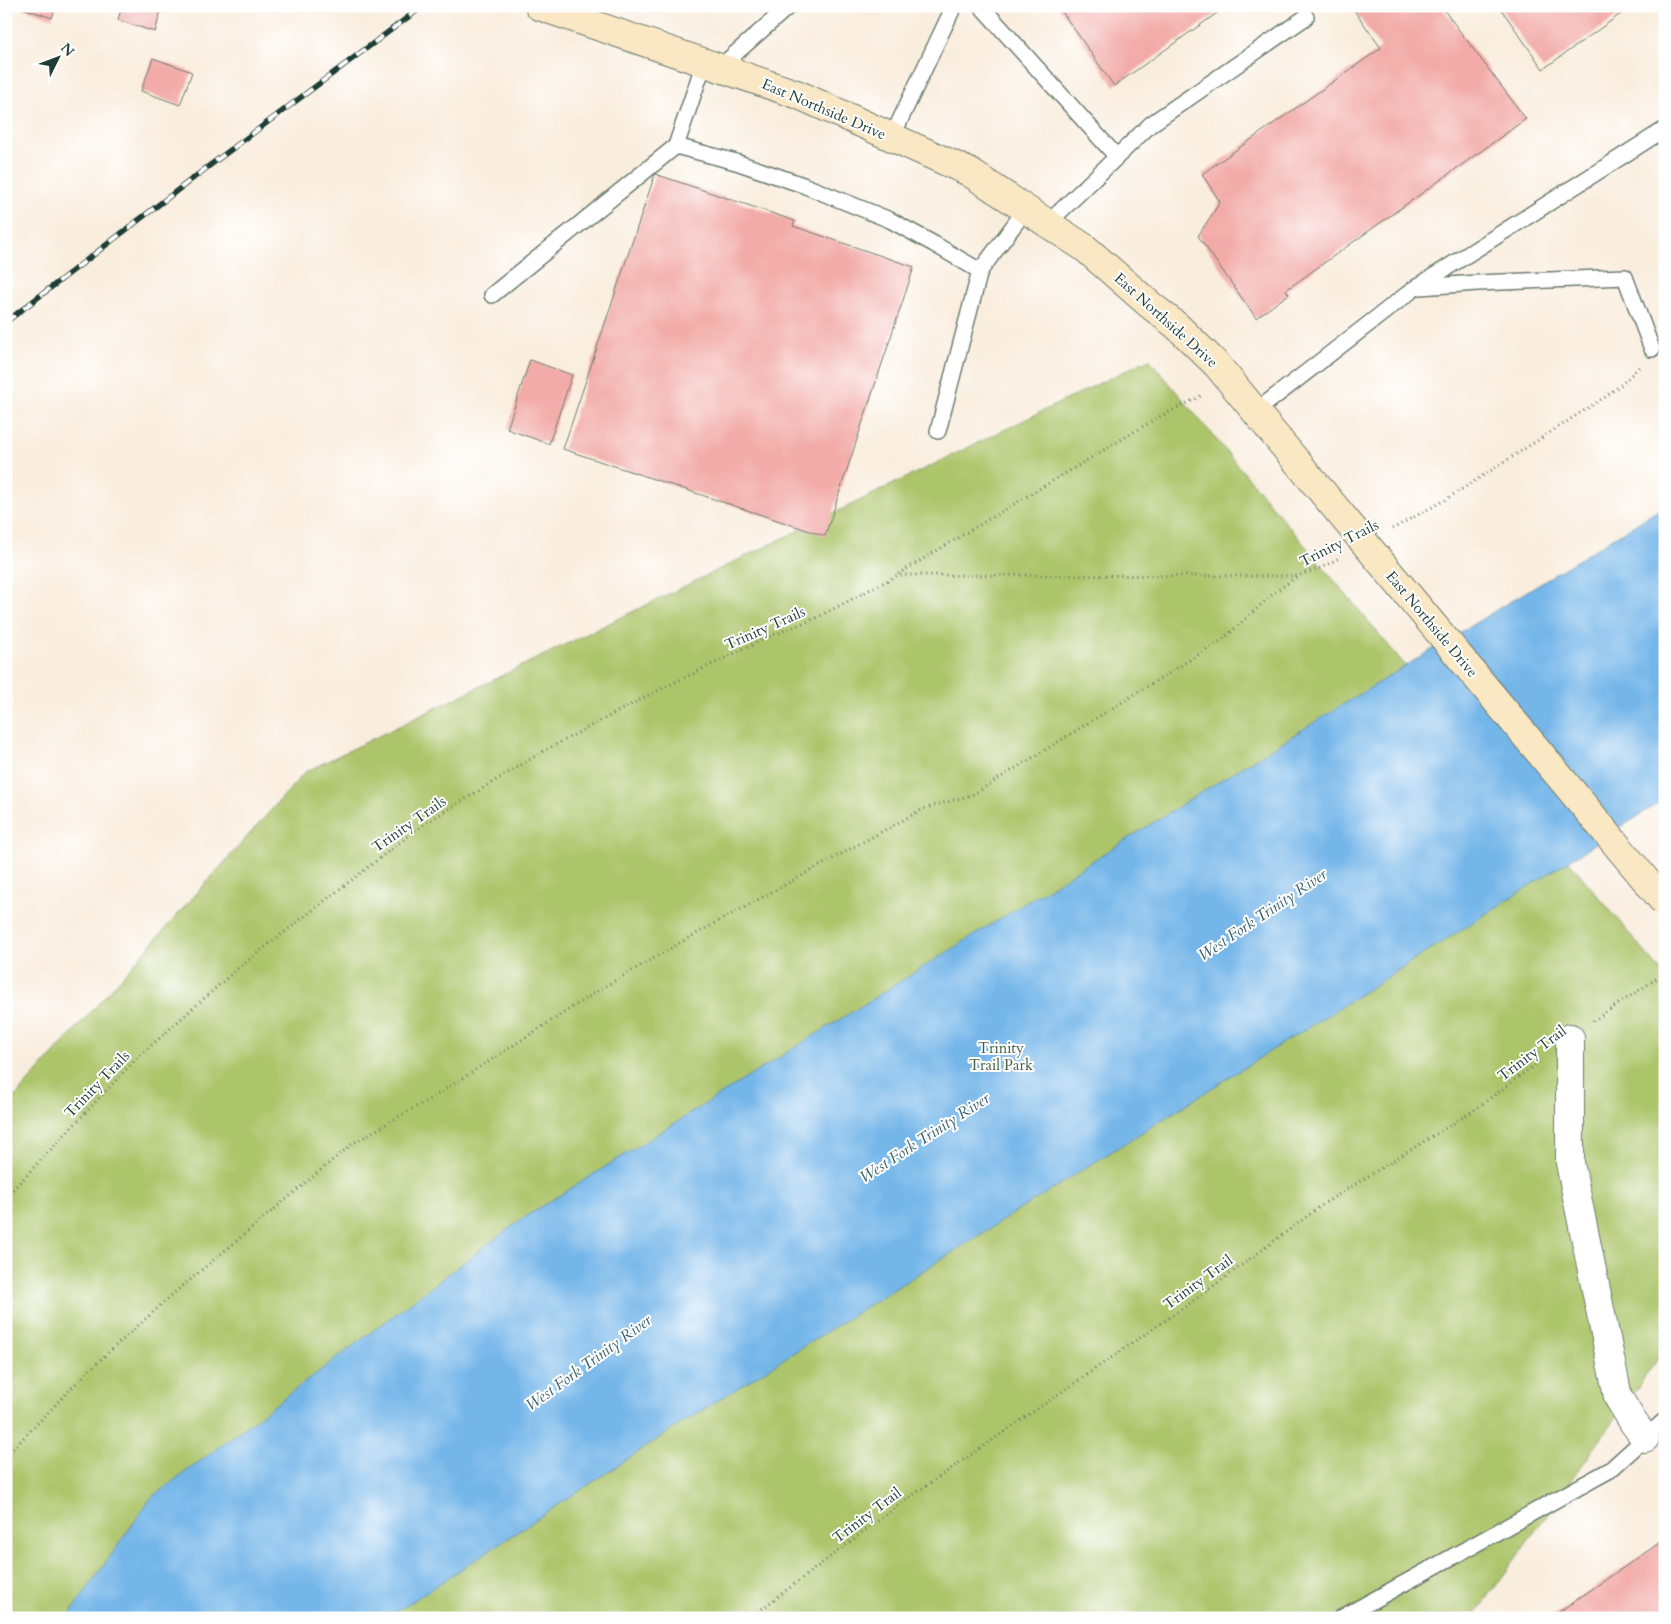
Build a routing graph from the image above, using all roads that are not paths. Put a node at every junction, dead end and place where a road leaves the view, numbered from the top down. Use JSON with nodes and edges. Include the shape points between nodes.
{"nodes":[{"id":1,"x":539,"y":6,"type":"edge"},
{"id":2,"x":789,"y":6,"type":"edge"},
{"id":3,"x":954,"y":6,"type":"edge"},
{"id":4,"x":981,"y":6,"type":"edge"},
{"id":5,"x":1306,"y":17,"type":"dead end"},
{"id":6,"x":712,"y":65,"type":"junction"},
{"id":7,"x":1665,"y":129,"type":"edge"},
{"id":8,"x":892,"y":137,"type":"junction"},
{"id":9,"x":676,"y":146,"type":"junction"},
{"id":10,"x":1117,"y":157,"type":"junction"},
{"id":11,"x":1037,"y":216,"type":"junction"},
{"id":12,"x":980,"y":272,"type":"junction"},
{"id":13,"x":1415,"y":288,"type":"junction"},
{"id":14,"x":492,"y":295,"type":"dead end"},
{"id":15,"x":1652,"y":349,"type":"road end"},
{"id":16,"x":1255,"y":412,"type":"junction"},
{"id":17,"x":938,"y":431,"type":"dead end"},
{"id":18,"x":1665,"y":903,"type":"edge"},
{"id":19,"x":1570,"y":1038,"type":"road end"},
{"id":20,"x":1655,"y":1429,"type":"edge"},
{"id":21,"x":1341,"y":1618,"type":"edge"}],
"edges":[{"from":1,"to":6,"type":"street","name":"East Northside Drive"},
{"from":2,"to":6,"type":"lane"},
{"from":3,"to":8,"type":"lane"},
{"from":4,"to":10,"type":"lane"},
{"from":5,"to":10,"type":"lane","via":[[1151,124]]},
{"from":6,"to":8,"type":"street","name":"East Northside Drive","via":[[800,95]]},
{"from":6,"to":9,"type":"lane"},
{"from":7,"to":13,"type":"lane"},
{"from":8,"to":11,"type":"street","name":"East Northside Drive","via":[[969,172]]},
{"from":9,"to":12,"type":"lane","via":[[803,185],[890,220]]},
{"from":9,"to":14,"type":"lane"},
{"from":10,"to":11,"type":"lane"},
{"from":11,"to":12,"type":"lane"},
{"from":11,"to":16,"type":"street","name":"East Northside Drive","via":[[1085,248],[1177,326],[1217,365]]},
{"from":12,"to":17,"type":"lane"},
{"from":13,"to":15,"type":"lane","via":[[1626,277]]},
{"from":13,"to":16,"type":"lane"},
{"from":16,"to":18,"type":"street","name":"East Northside Drive","bridge":true},
{"from":19,"to":20,"type":"street","via":[[1570,1163],[1610,1363],[1618,1397],[1633,1422]]},
{"from":20,"to":21,"type":"lane","via":[[1610,1470]]}]}
